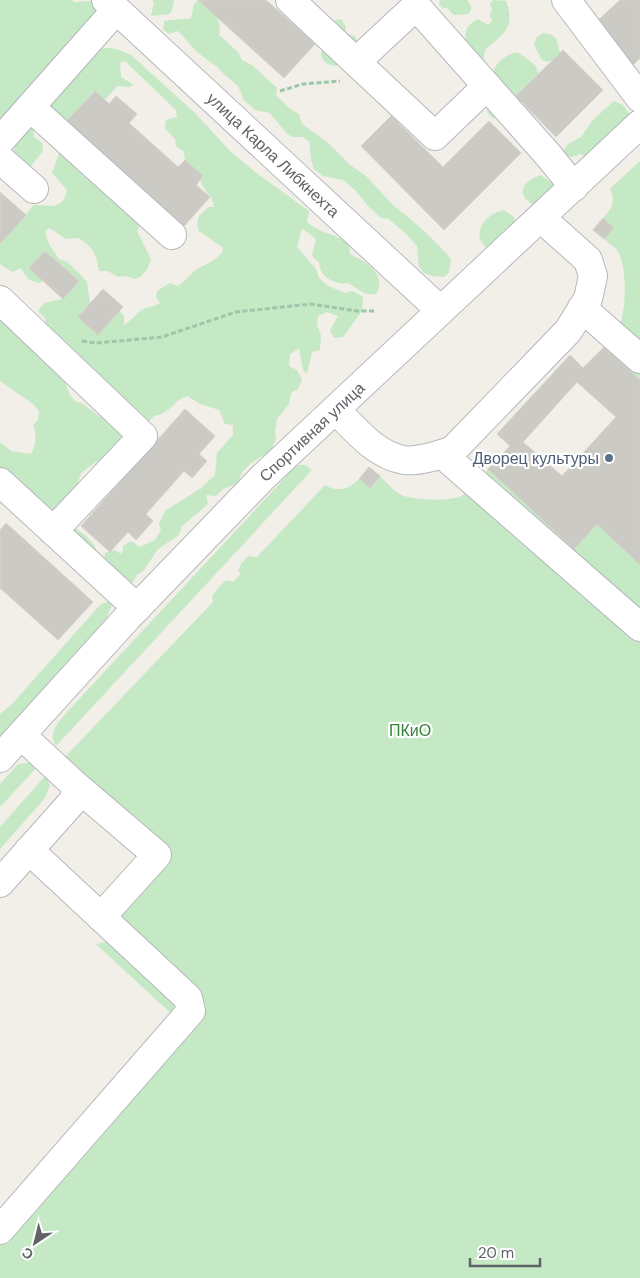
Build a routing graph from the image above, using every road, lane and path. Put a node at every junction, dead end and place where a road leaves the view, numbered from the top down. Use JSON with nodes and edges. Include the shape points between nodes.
{"nodes":[{"id":1,"x":290,"y":0,"type":"edge"},
{"id":2,"x":416,"y":2,"type":"edge"},
{"id":3,"x":111,"y":5,"type":"edge"},
{"id":4,"x":579,"y":5,"type":"edge"},
{"id":5,"x":366,"y":71,"type":"junction"},
{"id":6,"x":487,"y":86,"type":"junction"},
{"id":7,"x":280,"y":91,"type":"dead end"},
{"id":8,"x":640,"y":98,"type":"edge"},
{"id":9,"x":30,"y":107,"type":"junction"},
{"id":10,"x":640,"y":124,"type":"edge"},
{"id":11,"x":0,"y":141,"type":"edge"},
{"id":12,"x":0,"y":159,"type":"edge"},
{"id":13,"x":574,"y":187,"type":"junction"},
{"id":14,"x":34,"y":189,"type":"dead end"},
{"id":15,"x":541,"y":218,"type":"junction"},
{"id":16,"x":172,"y":235,"type":"dead end"},
{"id":17,"x":0,"y":300,"type":"edge"},
{"id":18,"x":582,"y":308,"type":"junction"},
{"id":19,"x":440,"y":310,"type":"junction"},
{"id":20,"x":376,"y":311,"type":"dead end"},
{"id":21,"x":77,"y":340,"type":"dead end"},
{"id":22,"x":640,"y":359,"type":"edge"},
{"id":23,"x":336,"y":410,"type":"junction"},
{"id":24,"x":442,"y":454,"type":"junction"},
{"id":25,"x":0,"y":482,"type":"edge"},
{"id":26,"x":53,"y":531,"type":"junction"},
{"id":27,"x":136,"y":608,"type":"junction"},
{"id":28,"x":640,"y":627,"type":"edge"},
{"id":29,"x":21,"y":735,"type":"junction"},
{"id":30,"x":0,"y":758,"type":"edge"},
{"id":31,"x":75,"y":785,"type":"junction"},
{"id":32,"x":29,"y":850,"type":"junction"},
{"id":33,"x":0,"y":883,"type":"edge"},
{"id":34,"x":101,"y":917,"type":"junction"},
{"id":35,"x":0,"y":1230,"type":"edge"}],
"edges":[{"from":1,"to":5,"type":"street"},
{"from":2,"to":5,"type":"street"},
{"from":2,"to":6,"type":"street"},
{"from":3,"to":9,"type":"street"},
{"from":3,"to":19,"type":"street","name":"улица Карла Либкнехта"},
{"from":4,"to":8,"type":"street"},
{"from":5,"to":6,"type":"street","via":[[435,136]]},
{"from":5,"to":7,"type":"path","via":[[346,80],[302,84]]},
{"from":6,"to":13,"type":"street"},
{"from":9,"to":11,"type":"street"},
{"from":9,"to":16,"type":"street"},
{"from":10,"to":13,"type":"street","name":"Спортивная улица"},
{"from":12,"to":14,"type":"street"},
{"from":13,"to":15,"type":"street","name":"Спортивная улица"},
{"from":15,"to":18,"type":"street","via":[[588,260],[593,276],[588,299]]},
{"from":15,"to":19,"type":"street","name":"Спортивная улица"},
{"from":17,"to":26,"type":"street","via":[[143,436]]},
{"from":18,"to":22,"type":"street"},
{"from":18,"to":24,"type":"street","via":[[568,331],[453,450]]},
{"from":19,"to":23,"type":"street","name":"Спортивная улица"},
{"from":20,"to":21,"type":"path","via":[[311,304],[236,312],[162,337],[96,343]]},
{"from":23,"to":24,"type":"street","via":[[376,449],[404,460]]},
{"from":23,"to":27,"type":"street","name":"Спортивная улица","via":[[264,477]]},
{"from":24,"to":28,"type":"street"},
{"from":25,"to":26,"type":"street"},
{"from":26,"to":27,"type":"street"},
{"from":27,"to":29,"type":"street","name":"Спортивная улица"},
{"from":29,"to":30,"type":"street","name":"Спортивная улица"},
{"from":29,"to":31,"type":"street"},
{"from":31,"to":32,"type":"street","via":[[73,801]]},
{"from":31,"to":34,"type":"street","via":[[158,855]]},
{"from":32,"to":33,"type":"street"},
{"from":32,"to":34,"type":"street"},
{"from":34,"to":35,"type":"street","via":[[188,998],[191,1011]]}]}
